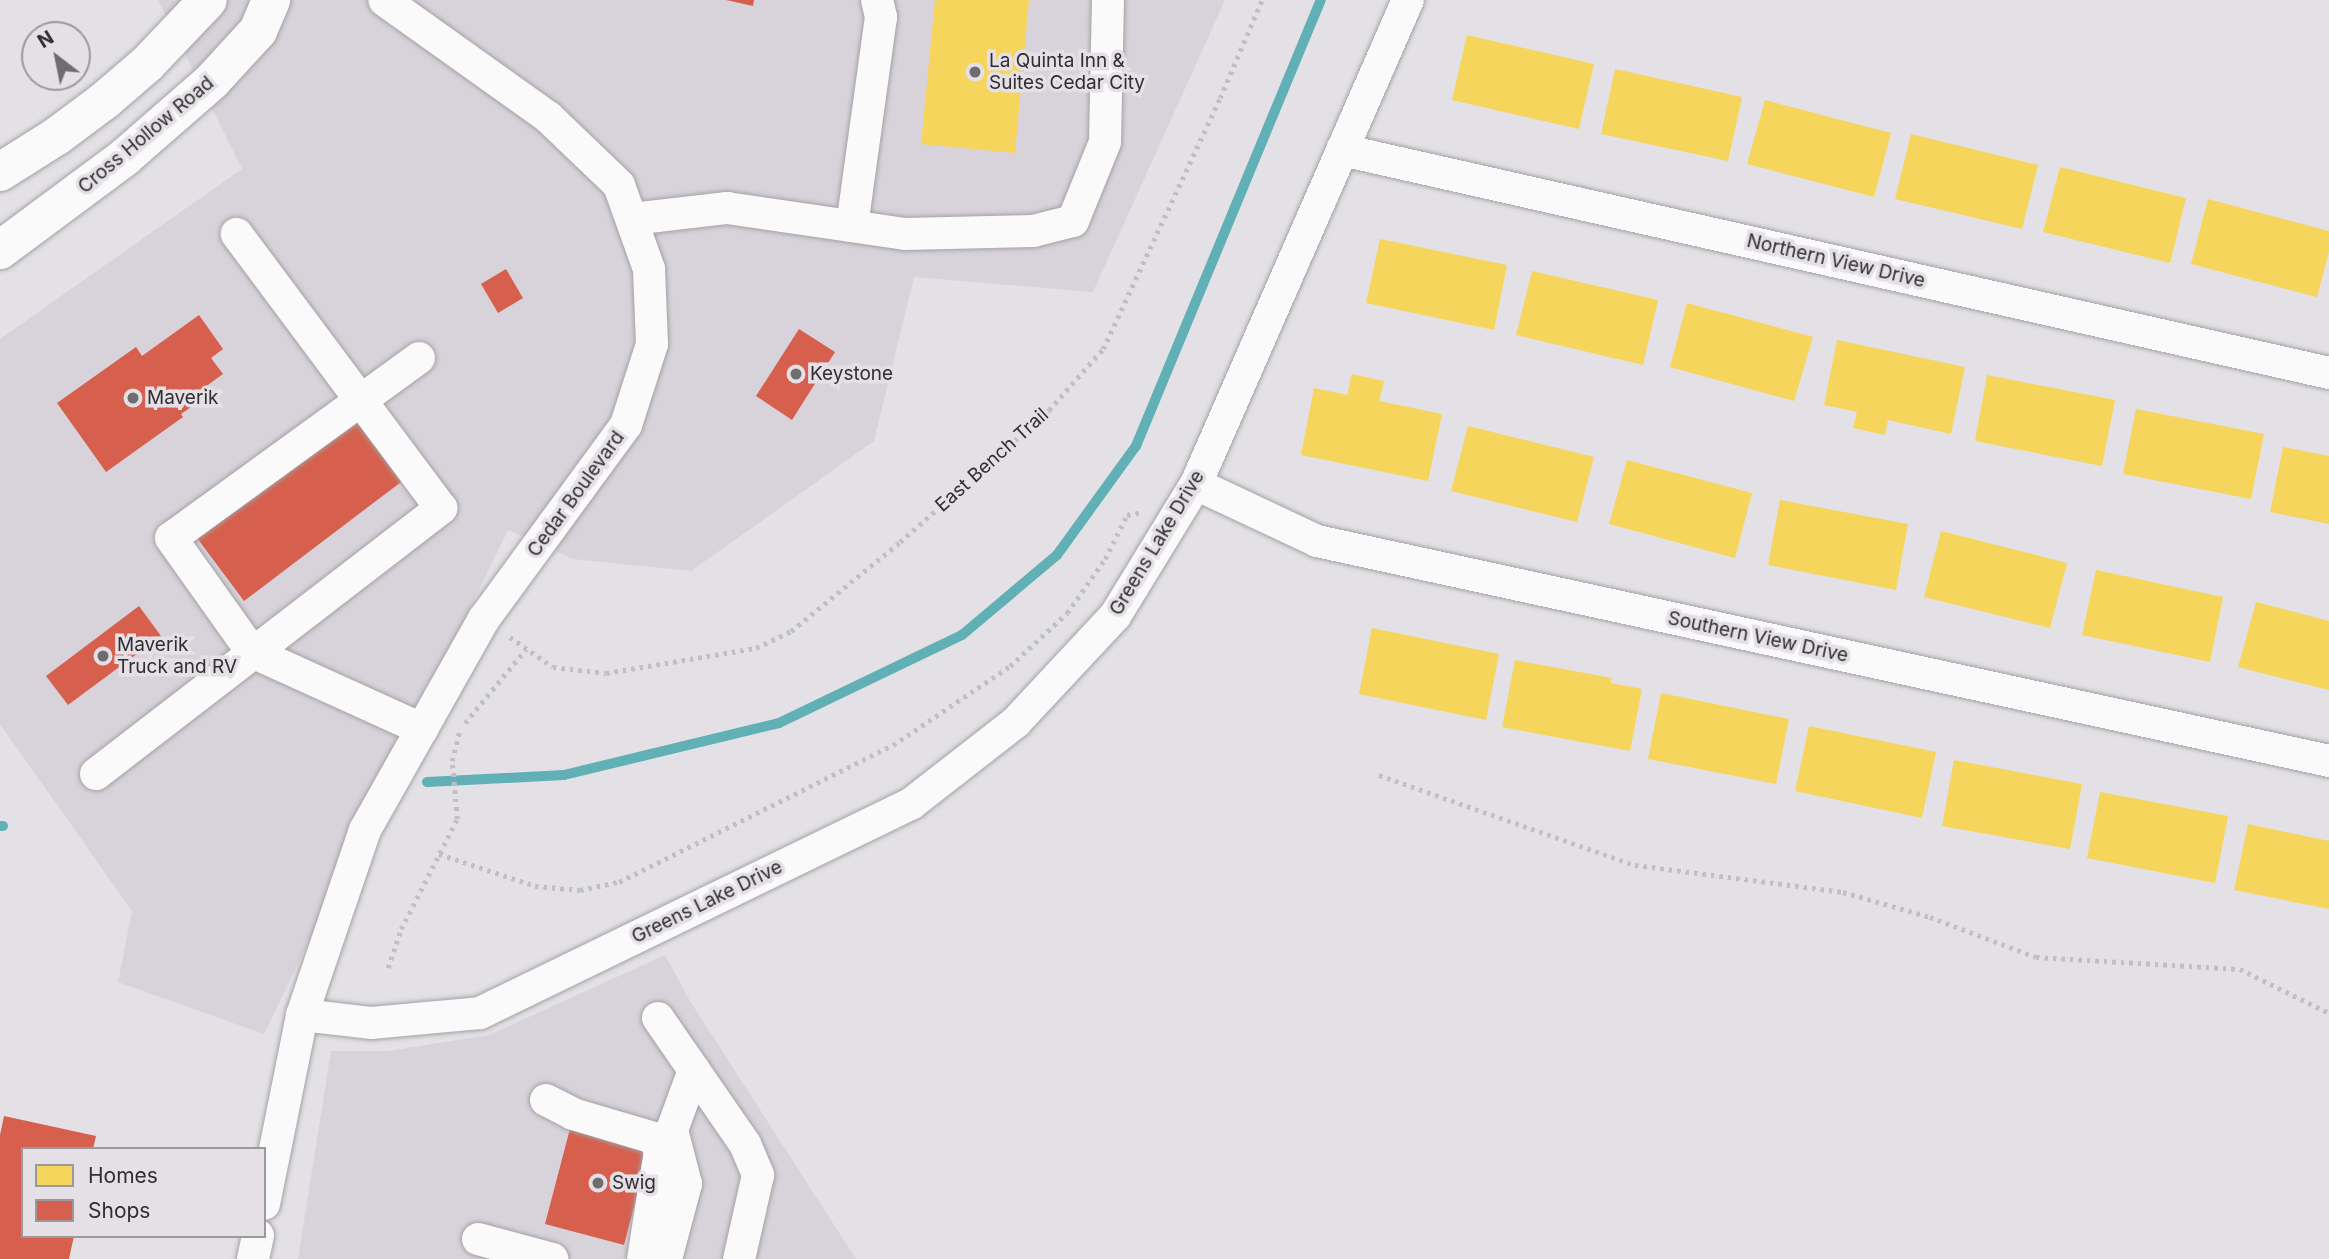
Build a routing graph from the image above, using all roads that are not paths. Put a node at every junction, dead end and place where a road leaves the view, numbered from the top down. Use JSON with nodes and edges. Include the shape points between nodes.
{"nodes":[{"id":1,"x":208,"y":0,"type":"edge"},
{"id":2,"x":271,"y":0,"type":"edge"},
{"id":3,"x":384,"y":0,"type":"edge"},
{"id":4,"x":877,"y":0,"type":"edge"},
{"id":5,"x":1108,"y":0,"type":"edge"},
{"id":6,"x":1408,"y":0,"type":"edge"},
{"id":7,"x":1342,"y":150,"type":"junction"},
{"id":8,"x":0,"y":172,"type":"edge"},
{"id":9,"x":632,"y":219,"type":"junction"},
{"id":10,"x":852,"y":226,"type":"junction"},
{"id":11,"x":237,"y":234,"type":"dead end"},
{"id":12,"x":0,"y":250,"type":"edge"},
{"id":13,"x":419,"y":358,"type":"dead end"},
{"id":14,"x":2329,"y":373,"type":"edge"},
{"id":15,"x":361,"y":400,"type":"junction"},
{"id":16,"x":1196,"y":485,"type":"junction"},
{"id":17,"x":252,"y":652,"type":"junction"},
{"id":18,"x":422,"y":729,"type":"junction"},
{"id":19,"x":2329,"y":761,"type":"edge"},
{"id":20,"x":96,"y":774,"type":"dead end"},
{"id":21,"x":302,"y":1015,"type":"junction"},
{"id":22,"x":658,"y":1018,"type":"dead end"},
{"id":23,"x":694,"y":1070,"type":"junction"},
{"id":24,"x":546,"y":1100,"type":"dead end"},
{"id":25,"x":663,"y":1134,"type":"junction"},
{"id":26,"x":266,"y":1194,"type":"edge"},
{"id":27,"x":258,"y":1238,"type":"edge"},
{"id":28,"x":478,"y":1239,"type":"dead end"},
{"id":29,"x":253,"y":1259,"type":"edge"},
{"id":30,"x":552,"y":1259,"type":"edge"},
{"id":31,"x":643,"y":1259,"type":"edge"},
{"id":32,"x":666,"y":1259,"type":"edge"},
{"id":33,"x":739,"y":1259,"type":"edge"}],
"edges":[{"from":1,"to":8,"type":"main road","via":[[104,101]]},
{"from":2,"to":12,"type":"main road","name":"Cross Hollow Road","via":[[258,31],[212,81],[125,157]]},
{"from":3,"to":9,"type":"street","name":"Cedar Boulevard","via":[[548,117],[619,185]]},
{"from":4,"to":10,"type":"street","via":[[881,17]]},
{"from":5,"to":10,"type":"street","via":[[1105,142],[1073,221],[1033,231],[956,233],[905,234]]},
{"from":6,"to":7,"type":"street","name":"Greens Lake Drive"},
{"from":7,"to":14,"type":"street","name":"Northern View Drive"},
{"from":7,"to":16,"type":"street","name":"Greens Lake Drive"},
{"from":9,"to":10,"type":"street","via":[[727,208]]},
{"from":9,"to":18,"type":"street","name":"Cedar Boulevard","via":[[649,269],[652,344],[626,425],[484,619]]},
{"from":11,"to":15,"type":"street"},
{"from":13,"to":15,"type":"street"},
{"from":15,"to":17,"type":"street","via":[[441,508]]},
{"from":15,"to":17,"type":"street","via":[[171,538]]},
{"from":16,"to":19,"type":"street","name":"Southern View Drive","via":[[1317,541]]},
{"from":16,"to":21,"type":"street","name":"Greens Lake Drive","via":[[1106,626],[1016,722],[912,803],[480,1013],[370,1023]]},
{"from":17,"to":18,"type":"street"},
{"from":17,"to":20,"type":"street"},
{"from":18,"to":21,"type":"street","name":"Cedar Boulevard","via":[[365,830]]},
{"from":21,"to":26,"type":"street","name":"Cedar Boulevard"},
{"from":22,"to":23,"type":"street"},
{"from":23,"to":25,"type":"street"},
{"from":23,"to":33,"type":"street","via":[[745,1144],[758,1175]]},
{"from":24,"to":25,"type":"street","via":[[573,1114]]},
{"from":25,"to":31,"type":"street"},
{"from":25,"to":32,"type":"street","via":[[686,1184]]},
{"from":27,"to":29,"type":"street"},
{"from":28,"to":30,"type":"street"}]}
